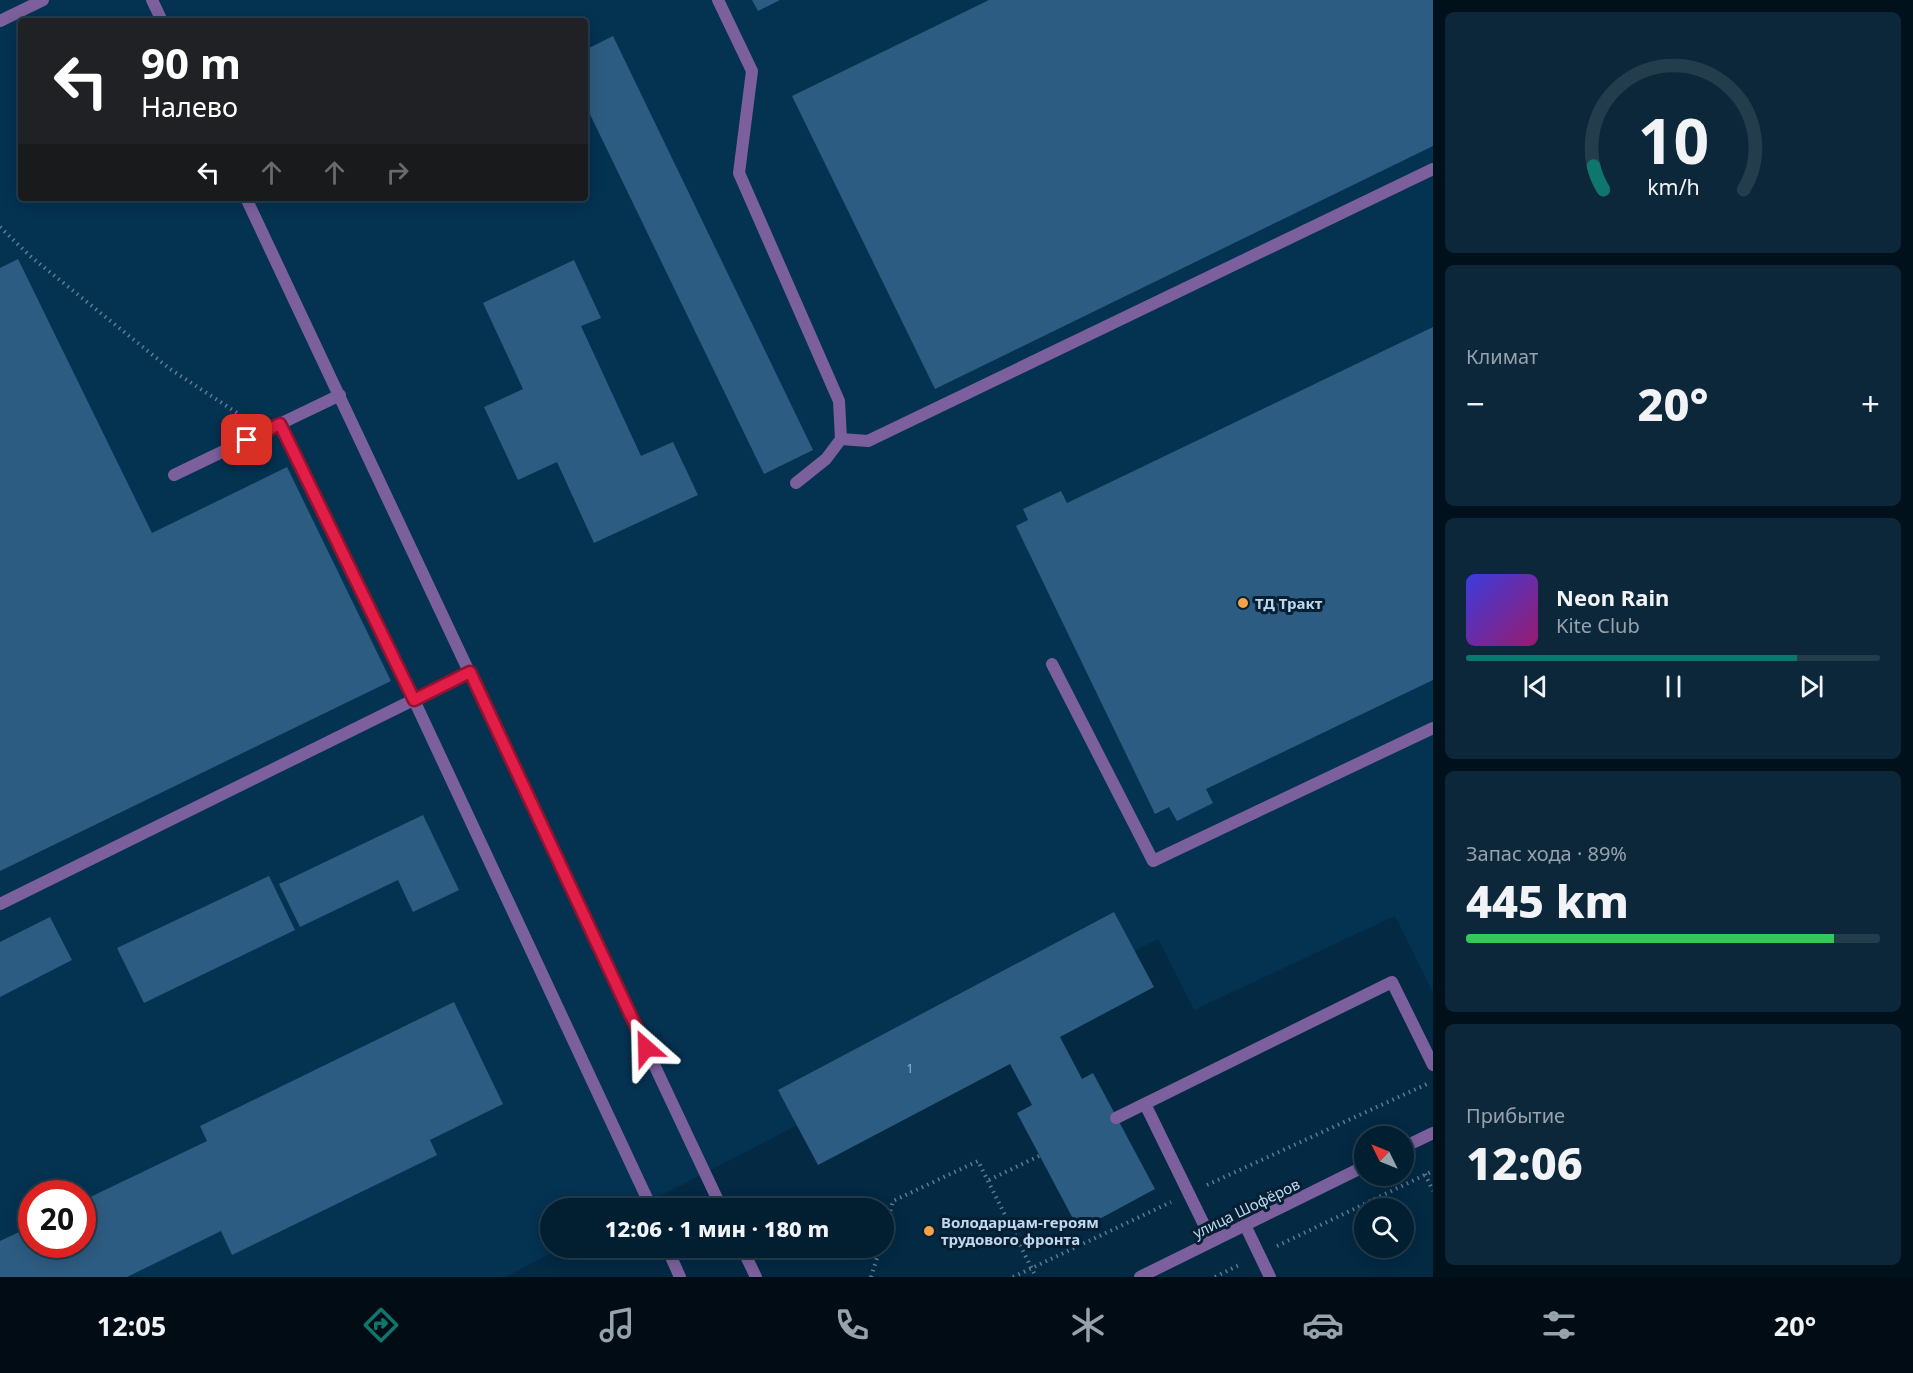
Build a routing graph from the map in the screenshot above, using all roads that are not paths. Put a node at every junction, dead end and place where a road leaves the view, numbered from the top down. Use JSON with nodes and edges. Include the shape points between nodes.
{"nodes":[{"id":1,"x":43,"y":0,"type":"edge"},
{"id":2,"x":152,"y":0,"type":"edge"},
{"id":3,"x":718,"y":0,"type":"edge"},
{"id":4,"x":161,"y":18,"type":"edge"},
{"id":5,"x":0,"y":21,"type":"edge"},
{"id":6,"x":1433,"y":170,"type":"edge"},
{"id":7,"x":247,"y":201,"type":"edge"},
{"id":8,"x":340,"y":395,"type":"junction"},
{"id":9,"x":280,"y":424,"type":"junction"},
{"id":10,"x":841,"y":439,"type":"junction"},
{"id":11,"x":174,"y":475,"type":"dead end"},
{"id":12,"x":796,"y":483,"type":"dead end"},
{"id":13,"x":1052,"y":664,"type":"dead end"},
{"id":14,"x":470,"y":672,"type":"junction"},
{"id":15,"x":414,"y":700,"type":"junction"},
{"id":16,"x":1433,"y":728,"type":"edge"},
{"id":17,"x":0,"y":903,"type":"edge"},
{"id":18,"x":1433,"y":1065,"type":"edge"},
{"id":19,"x":1145,"y":1104,"type":"junction"},
{"id":20,"x":1116,"y":1118,"type":"dead end"},
{"id":21,"x":1433,"y":1133,"type":"edge"},
{"id":22,"x":1414,"y":1142,"type":"edge"},
{"id":23,"x":1354,"y":1171,"type":"edge"},
{"id":24,"x":647,"y":1198,"type":"edge"},
{"id":25,"x":717,"y":1198,"type":"edge"},
{"id":26,"x":1245,"y":1225,"type":"junction"},
{"id":27,"x":1212,"y":1241,"type":"junction"},
{"id":28,"x":672,"y":1258,"type":"edge"},
{"id":29,"x":747,"y":1258,"type":"edge"},
{"id":30,"x":681,"y":1277,"type":"edge"},
{"id":31,"x":756,"y":1277,"type":"edge"},
{"id":32,"x":1140,"y":1277,"type":"edge"},
{"id":33,"x":1270,"y":1277,"type":"edge"}],
"edges":[{"from":1,"to":5,"type":"street"},
{"from":2,"to":4,"type":"street"},
{"from":3,"to":10,"type":"street","via":[[752,71],[739,173],[839,401]]},
{"from":6,"to":10,"type":"street","via":[[867,441]]},
{"from":7,"to":8,"type":"street"},
{"from":8,"to":9,"type":"street"},
{"from":8,"to":14,"type":"street"},
{"from":9,"to":11,"type":"street"},
{"from":9,"to":15,"type":"street"},
{"from":10,"to":12,"type":"street","via":[[826,459]]},
{"from":13,"to":16,"type":"street","via":[[1153,861]]},
{"from":14,"to":15,"type":"street"},
{"from":14,"to":25,"type":"street"},
{"from":15,"to":17,"type":"street"},
{"from":15,"to":24,"type":"street"},
{"from":18,"to":19,"type":"street","via":[[1392,982]]},
{"from":19,"to":20,"type":"street"},
{"from":19,"to":27,"type":"street"},
{"from":21,"to":22,"type":"street"},
{"from":23,"to":26,"type":"street","name":"улица Шофёров"},
{"from":26,"to":27,"type":"street","name":"улица Шофёров"},
{"from":26,"to":33,"type":"street"},
{"from":27,"to":32,"type":"street","name":"улица Шофёров"},
{"from":28,"to":30,"type":"street"},
{"from":29,"to":31,"type":"street"}]}
